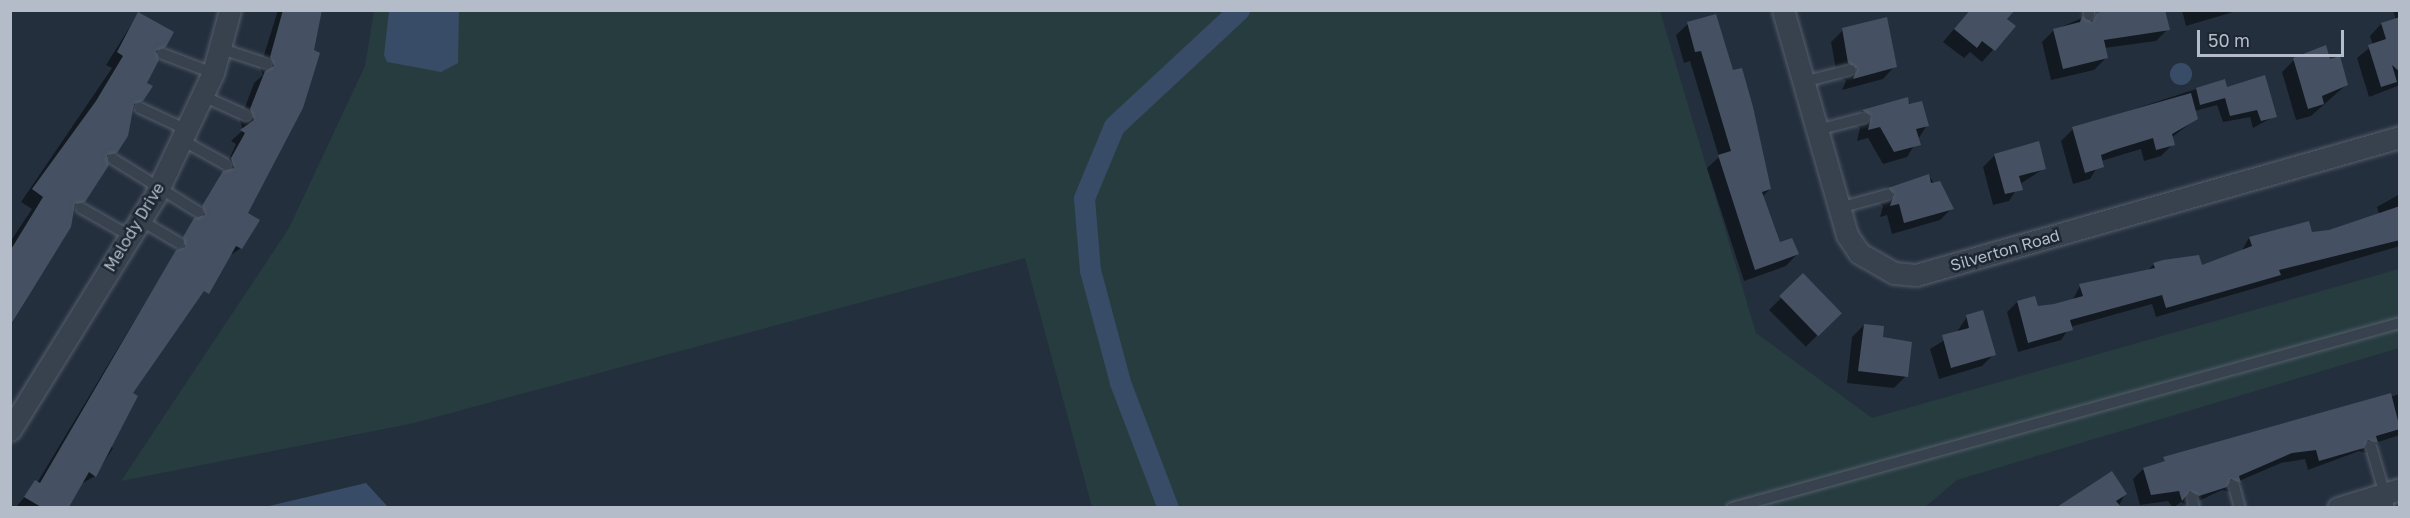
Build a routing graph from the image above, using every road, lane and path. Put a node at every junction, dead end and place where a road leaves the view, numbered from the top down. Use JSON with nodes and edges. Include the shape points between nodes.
{"nodes":[{"id":1,"x":230,"y":10,"type":"edge"},
{"id":2,"x":1783,"y":10,"type":"edge"},
{"id":3,"x":222,"y":49,"type":"junction"},
{"id":4,"x":163,"y":54,"type":"dead end"},
{"id":5,"x":267,"y":64,"type":"dead end"},
{"id":6,"x":1850,"y":70,"type":"dead end"},
{"id":7,"x":213,"y":73,"type":"junction"},
{"id":8,"x":1803,"y":82,"type":"junction"},
{"id":9,"x":203,"y":96,"type":"junction"},
{"id":10,"x":140,"y":108,"type":"dead end"},
{"id":11,"x":247,"y":116,"type":"dead end"},
{"id":12,"x":1864,"y":118,"type":"dead end"},
{"id":13,"x":1817,"y":130,"type":"junction"},
{"id":14,"x":184,"y":135,"type":"junction"},
{"id":15,"x":2400,"y":137,"type":"edge"},
{"id":16,"x":113,"y":159,"type":"dead end"},
{"id":17,"x":227,"y":165,"type":"dead end"},
{"id":18,"x":159,"y":187,"type":"junction"},
{"id":19,"x":1887,"y":195,"type":"dead end"},
{"id":20,"x":1839,"y":207,"type":"junction"},
{"id":21,"x":81,"y":208,"type":"dead end"},
{"id":22,"x":198,"y":212,"type":"dead end"},
{"id":23,"x":135,"y":228,"type":"junction"},
{"id":24,"x":179,"y":243,"type":"dead end"},
{"id":25,"x":2400,"y":323,"type":"edge"},
{"id":26,"x":10,"y":430,"type":"edge"},
{"id":27,"x":2371,"y":447,"type":"dead end"},
{"id":28,"x":2234,"y":486,"type":"dead end"},
{"id":29,"x":2392,"y":497,"type":"edge"},
{"id":30,"x":1732,"y":507,"type":"edge"},
{"id":31,"x":2240,"y":507,"type":"edge"},
{"id":32,"x":2342,"y":507,"type":"edge"}],
"edges":[{"from":1,"to":3,"type":"street","name":"Melody Drive"},
{"from":2,"to":8,"type":"street","name":"Silverton Road"},
{"from":3,"to":5,"type":"lane"},
{"from":3,"to":7,"type":"street","name":"Melody Drive"},
{"from":4,"to":7,"type":"lane"},
{"from":6,"to":8,"type":"lane"},
{"from":7,"to":9,"type":"street","name":"Melody Drive"},
{"from":8,"to":13,"type":"street","name":"Silverton Road"},
{"from":9,"to":11,"type":"lane"},
{"from":9,"to":14,"type":"street","name":"Melody Drive"},
{"from":10,"to":14,"type":"lane"},
{"from":12,"to":13,"type":"lane"},
{"from":13,"to":20,"type":"street","name":"Silverton Road"},
{"from":14,"to":17,"type":"lane"},
{"from":14,"to":18,"type":"street","name":"Melody Drive"},
{"from":15,"to":20,"type":"street","name":"Silverton Road","via":[[1916,275],[1894,273],[1859,253]]},
{"from":16,"to":18,"type":"lane"},
{"from":18,"to":22,"type":"lane"},
{"from":18,"to":23,"type":"street","name":"Melody Drive"},
{"from":19,"to":20,"type":"lane"},
{"from":21,"to":23,"type":"lane"},
{"from":23,"to":24,"type":"lane"},
{"from":23,"to":26,"type":"street","name":"Melody Drive"},
{"from":25,"to":30,"type":"lane"},
{"from":27,"to":29,"type":"lane"},
{"from":28,"to":31,"type":"lane"},
{"from":29,"to":32,"type":"street"}]}
